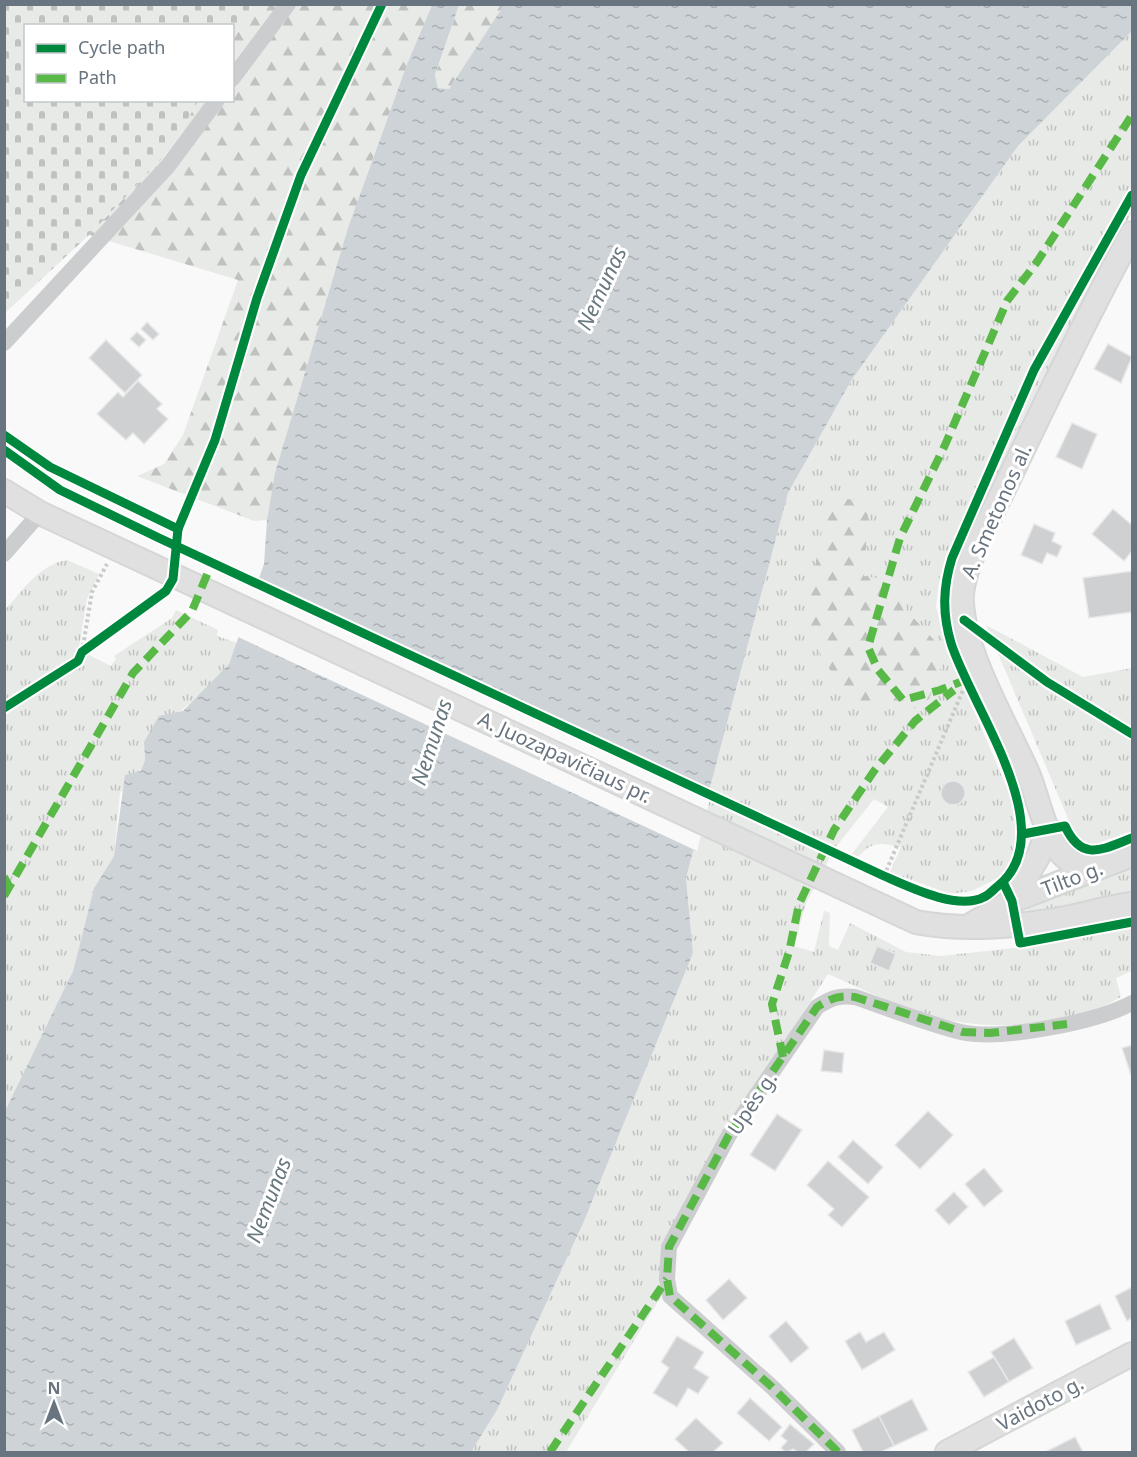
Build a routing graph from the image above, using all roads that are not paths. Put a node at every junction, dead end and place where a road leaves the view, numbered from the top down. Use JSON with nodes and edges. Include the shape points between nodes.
{"nodes":[{"id":1,"x":288,"y":4,"type":"edge"},
{"id":2,"x":234,"y":76,"type":"edge"},
{"id":3,"x":216,"y":102,"type":"edge"},
{"id":4,"x":1132,"y":233,"type":"edge"},
{"id":5,"x":4,"y":343,"type":"edge"},
{"id":6,"x":4,"y":491,"type":"edge"},
{"id":7,"x":40,"y":513,"type":"junction"},
{"id":8,"x":4,"y":554,"type":"edge"},
{"id":9,"x":1047,"y":832,"type":"junction"},
{"id":10,"x":1132,"y":855,"type":"edge"},
{"id":11,"x":1094,"y":868,"type":"junction"},
{"id":12,"x":1012,"y":901,"type":"junction"},
{"id":13,"x":1132,"y":904,"type":"edge"},
{"id":14,"x":1056,"y":920,"type":"joint"},
{"id":15,"x":969,"y":926,"type":"junction"},
{"id":16,"x":1132,"y":1004,"type":"edge"},
{"id":17,"x":1132,"y":1354,"type":"edge"},
{"id":18,"x":838,"y":1452,"type":"edge"},
{"id":19,"x":947,"y":1452,"type":"edge"}],
"edges":[{"from":1,"to":2,"type":"street"},
{"from":3,"to":5,"type":"street","via":[[168,166]]},
{"from":4,"to":9,"type":"main road","name":"A. Smetonos al.","via":[[989,520],[961,589],[964,620],[973,650],[1038,795]]},
{"from":6,"to":7,"type":"main road","name":"A. Juozapavičiaus pr."},
{"from":7,"to":8,"type":"street"},
{"from":7,"to":15,"type":"main road","name":"A. Juozapavičiaus pr.","via":[[916,922]]},
{"from":9,"to":11,"type":"main road","name":"A. Smetonos al.","via":[[1071,862]]},
{"from":9,"to":12,"type":"main road","via":[[1038,857]]},
{"from":10,"to":11,"type":"main road","name":"Tilto g."},
{"from":11,"to":12,"type":"main road","name":"Tilto g."},
{"from":12,"to":15,"type":"main road"},
{"from":13,"to":14,"type":"main road","name":"Tilto g."},
{"from":14,"to":15,"type":"main road","name":"A. Juozapavičiaus pr."},
{"from":16,"to":18,"type":"street","name":"Upės g.","via":[[1076,1023],[990,1033],[963,1032],[855,998],[828,999],[817,1007],[729,1135],[669,1246],[670,1296]]},
{"from":17,"to":19,"type":"main road","name":"Vaidoto g."}]}
